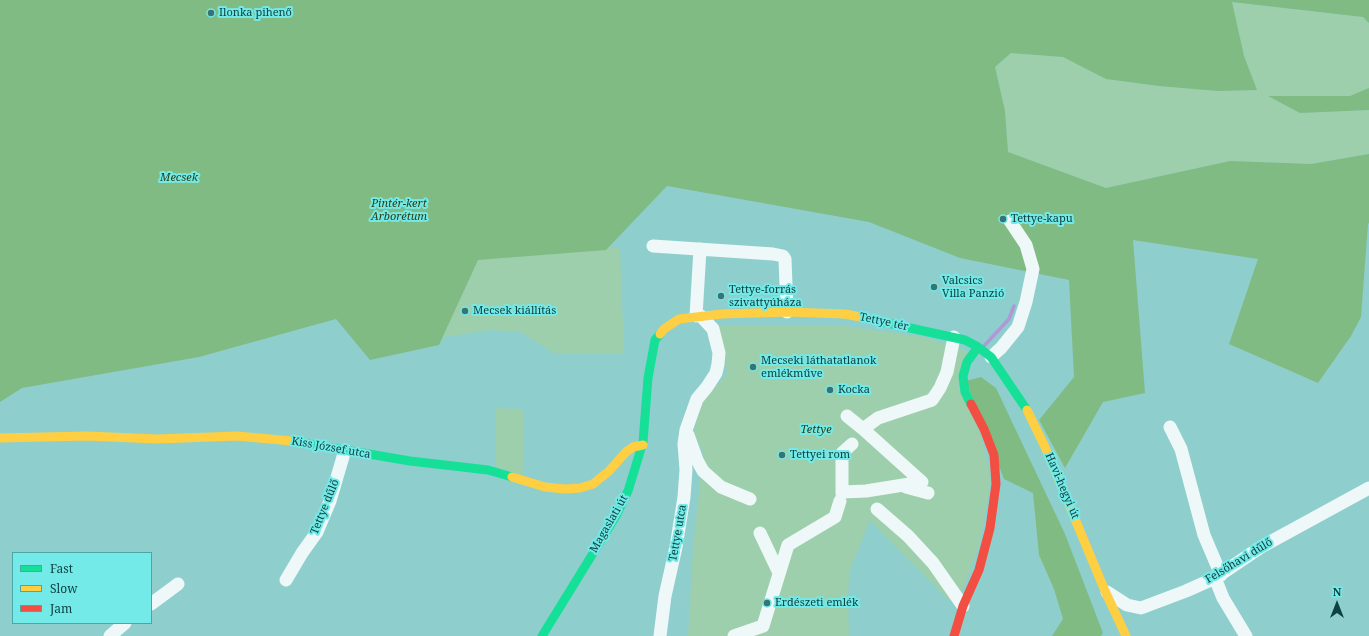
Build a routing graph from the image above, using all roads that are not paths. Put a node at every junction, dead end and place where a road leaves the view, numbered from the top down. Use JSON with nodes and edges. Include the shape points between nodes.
{"nodes":[{"id":1,"x":1010,"y":221,"type":"dead end"},
{"id":2,"x":654,"y":246,"type":"dead end"},
{"id":3,"x":700,"y":249,"type":"junction"},
{"id":4,"x":787,"y":312,"type":"junction"},
{"id":5,"x":699,"y":316,"type":"junction"},
{"id":6,"x":954,"y":337,"type":"junction"},
{"id":7,"x":976,"y":350,"type":"junction"},
{"id":8,"x":991,"y":357,"type":"junction"},
{"id":9,"x":648,"y":378,"type":"joint"},
{"id":10,"x":847,"y":416,"type":"dead end"},
{"id":11,"x":1170,"y":427,"type":"dead end"},
{"id":12,"x":863,"y":428,"type":"junction"},
{"id":13,"x":686,"y":430,"type":"junction"},
{"id":14,"x":0,"y":438,"type":"edge"},
{"id":15,"x":643,"y":444,"type":"junction"},
{"id":16,"x":852,"y":444,"type":"dead end"},
{"id":17,"x":345,"y":450,"type":"junction"},
{"id":18,"x":900,"y":486,"type":"junction"},
{"id":19,"x":1369,"y":488,"type":"edge"},
{"id":20,"x":928,"y":493,"type":"dead end"},
{"id":21,"x":841,"y":496,"type":"junction"},
{"id":22,"x":750,"y":499,"type":"dead end"},
{"id":23,"x":877,"y":509,"type":"dead end"},
{"id":24,"x":760,"y":533,"type":"dead end"},
{"id":25,"x":779,"y":573,"type":"junction"},
{"id":26,"x":1218,"y":576,"type":"junction"},
{"id":27,"x":286,"y":580,"type":"dead end"},
{"id":28,"x":178,"y":584,"type":"dead end"},
{"id":29,"x":1105,"y":591,"type":"junction"},
{"id":30,"x":152,"y":603,"type":"edge"},
{"id":31,"x":963,"y":606,"type":"junction"},
{"id":32,"x":124,"y":624,"type":"edge"},
{"id":33,"x":110,"y":636,"type":"edge"},
{"id":34,"x":542,"y":636,"type":"edge"},
{"id":35,"x":660,"y":636,"type":"edge"},
{"id":36,"x":734,"y":636,"type":"edge"},
{"id":37,"x":954,"y":636,"type":"edge"},
{"id":38,"x":1126,"y":636,"type":"edge"},
{"id":39,"x":1246,"y":636,"type":"edge"}],
"edges":[{"from":1,"to":8,"type":"street","via":[[1026,245],[1033,269],[1018,327]]},
{"from":2,"to":3,"type":"street"},
{"from":3,"to":4,"type":"street","via":[[783,256]]},
{"from":3,"to":5,"type":"street"},
{"from":4,"to":5,"type":"street","name":"Tettye tér"},
{"from":4,"to":6,"type":"street","name":"Tettye tér","via":[[845,314]]},
{"from":5,"to":9,"type":"street","name":"Tettye tér","via":[[679,319],[664,329],[655,340]]},
{"from":5,"to":13,"type":"street","via":[[713,329],[719,353],[718,364],[716,373],[697,399]]},
{"from":6,"to":7,"type":"street","name":"Tettye tér","via":[[965,340]]},
{"from":6,"to":12,"type":"street","via":[[947,372],[932,400],[878,418]]},
{"from":7,"to":8,"type":"street","name":"Havi-hegyi út"},
{"from":7,"to":31,"type":"street","via":[[967,362],[962,376],[965,392],[994,455],[996,484],[988,535],[979,570]]},
{"from":8,"to":29,"type":"street","name":"Havi-hegyi út","via":[[1033,422]]},
{"from":9,"to":15,"type":"street","name":"Magaslati út"},
{"from":10,"to":12,"type":"street"},
{"from":11,"to":26,"type":"street","via":[[1181,450]]},
{"from":12,"to":18,"type":"street","via":[[922,482]]},
{"from":13,"to":22,"type":"street","via":[[703,471],[721,487]]},
{"from":13,"to":35,"type":"street","name":"Tettye utca","via":[[684,497]]},
{"from":14,"to":17,"type":"street","name":"Kiss József utca","via":[[88,436],[157,439],[237,436],[286,440]]},
{"from":15,"to":17,"type":"street","name":"Kiss József utca","via":[[626,452],[593,484],[565,489],[545,487],[488,470]]},
{"from":15,"to":34,"type":"street","name":"Magaslati út","via":[[628,491],[616,516]]},
{"from":16,"to":21,"type":"street","via":[[842,453]]},
{"from":17,"to":27,"type":"street","name":"Tettye dűlő","via":[[330,501],[317,532]]},
{"from":18,"to":20,"type":"street"},
{"from":18,"to":21,"type":"street"},
{"from":19,"to":26,"type":"street","name":"Felsőhavi dűlő","via":[[1261,547]]},
{"from":21,"to":25,"type":"street","via":[[836,517],[788,544]]},
{"from":23,"to":31,"type":"street","via":[[908,536],[933,563]]},
{"from":24,"to":25,"type":"street"},
{"from":25,"to":36,"type":"street","via":[[763,626]]},
{"from":26,"to":29,"type":"street","name":"Felsőhavi dűlő","via":[[1141,608],[1127,605]]},
{"from":26,"to":39,"type":"street","via":[[1227,604]]},
{"from":28,"to":30,"type":"street"},
{"from":29,"to":38,"type":"street","name":"Havi-hegyi út"},
{"from":31,"to":37,"type":"street"},
{"from":32,"to":33,"type":"street"}]}
